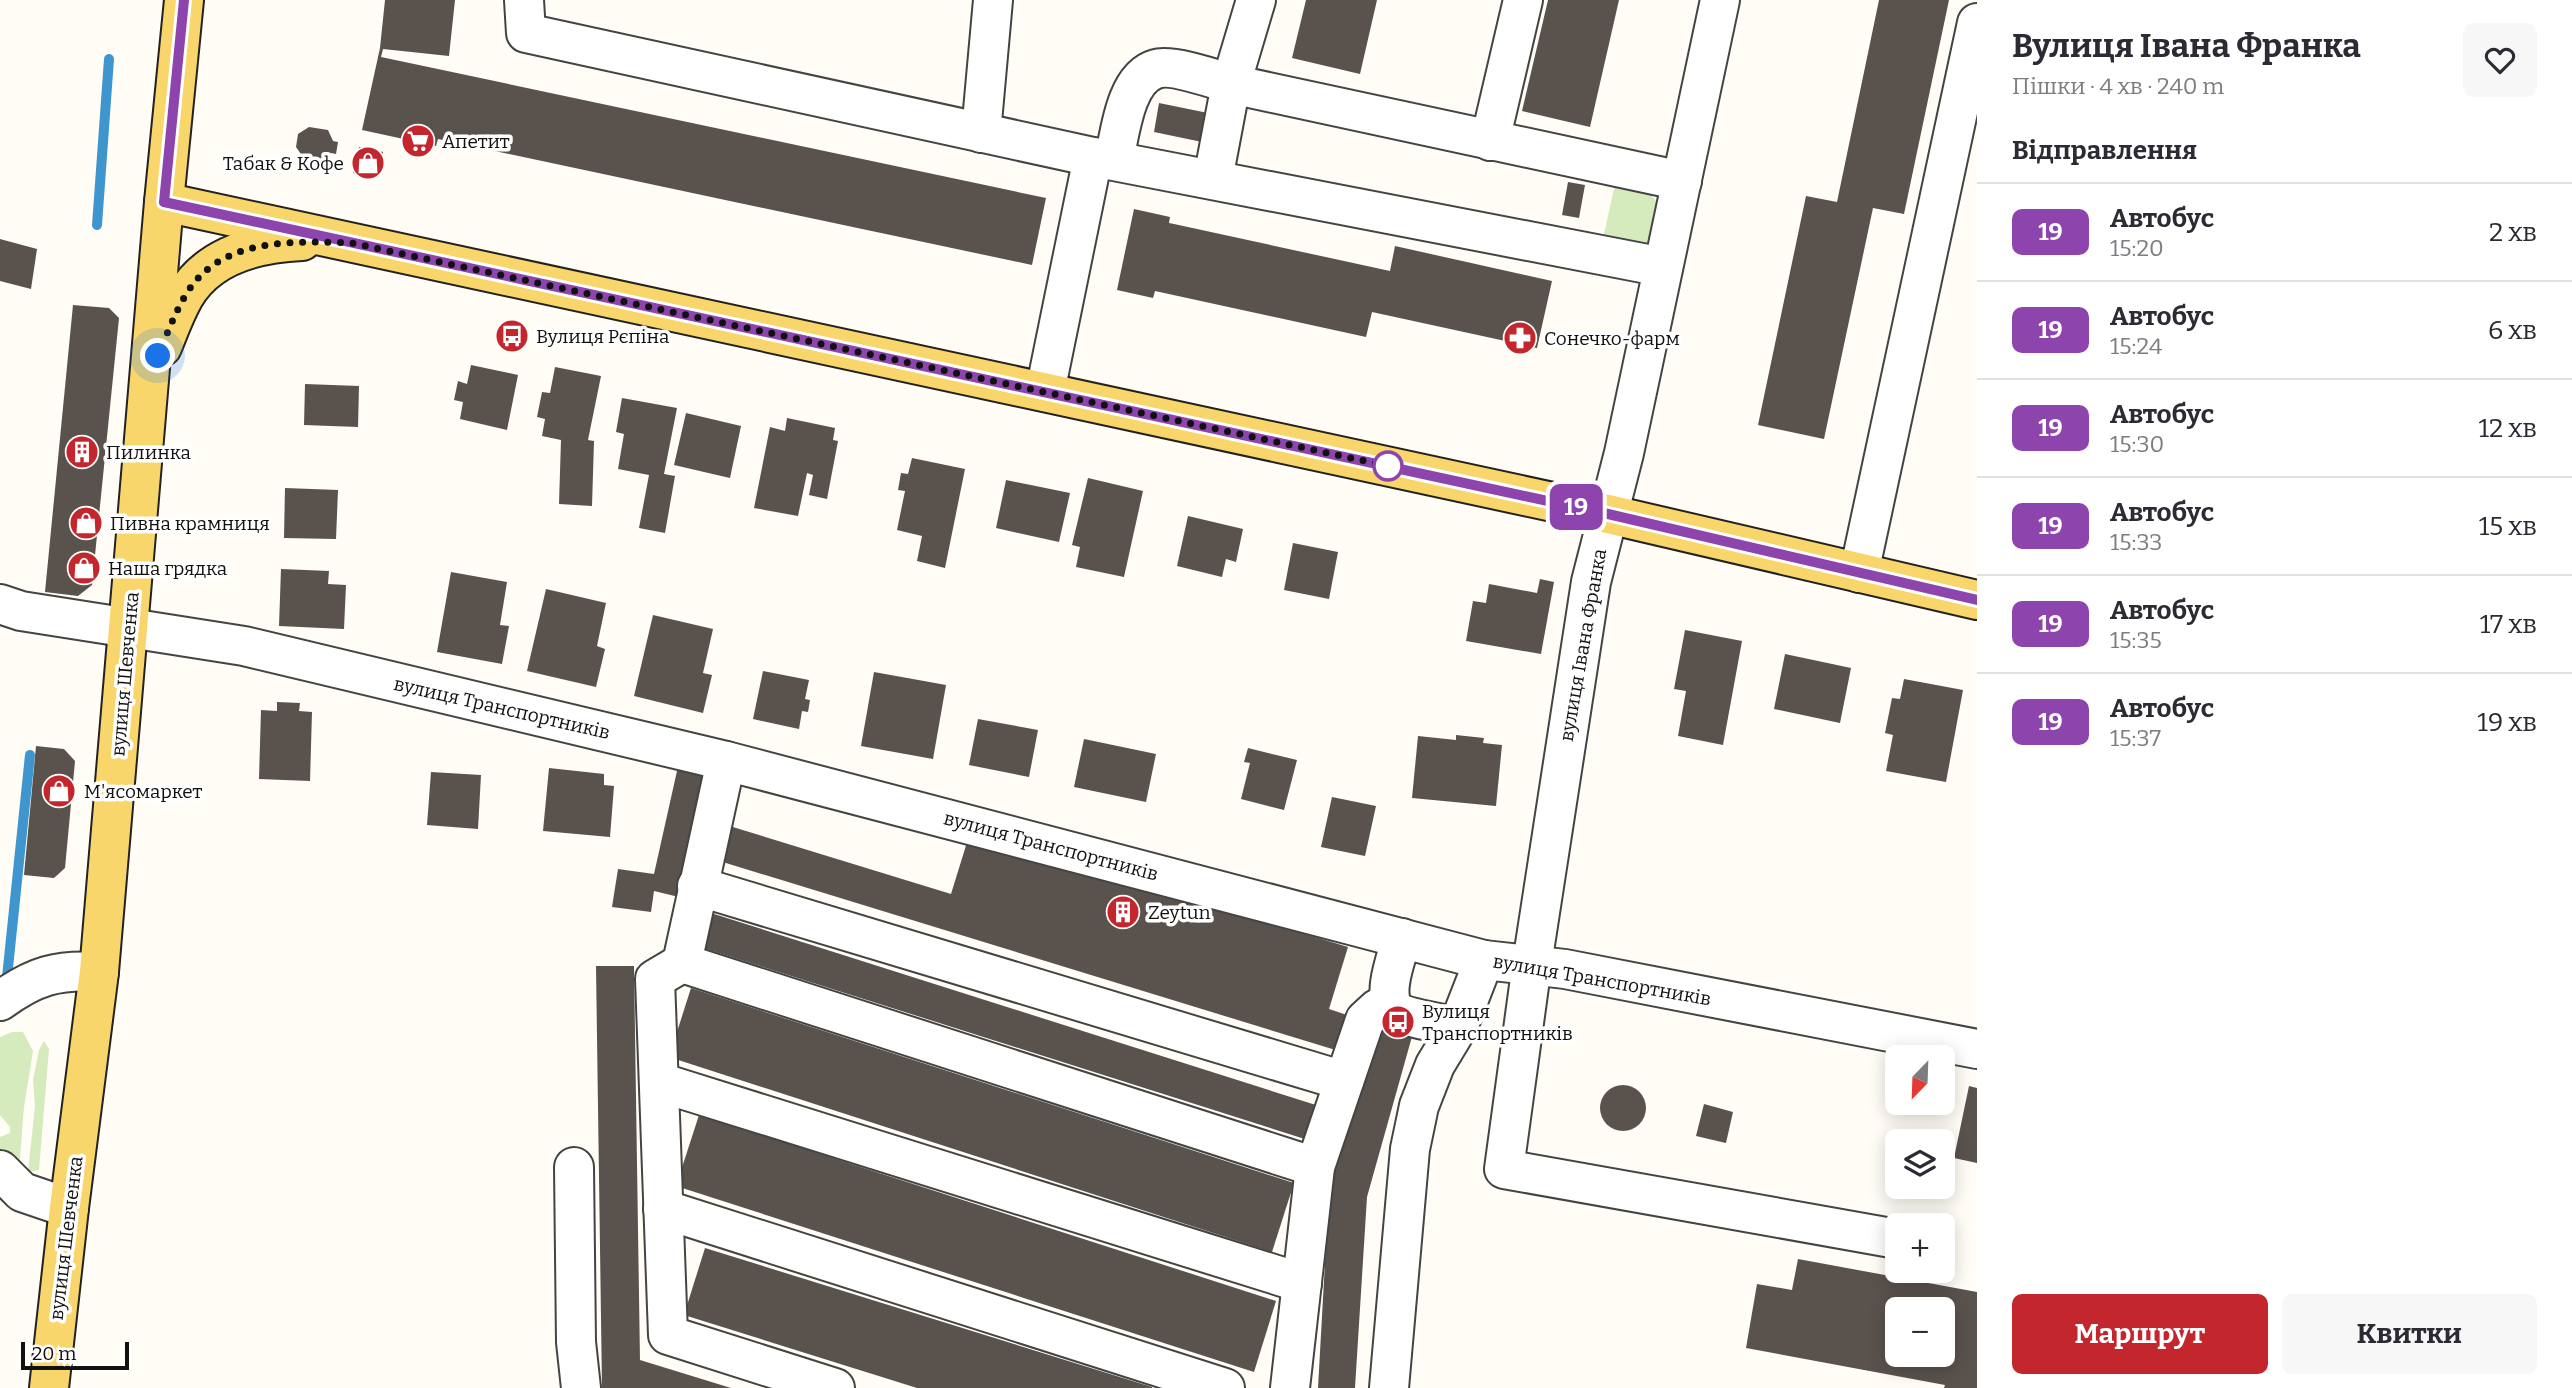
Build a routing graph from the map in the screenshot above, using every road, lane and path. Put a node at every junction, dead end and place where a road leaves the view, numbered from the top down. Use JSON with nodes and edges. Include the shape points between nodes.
{"nodes":[{"id":1,"x":524,"y":0,"type":"edge"},
{"id":2,"x":993,"y":0,"type":"edge"},
{"id":3,"x":1256,"y":0,"type":"edge"},
{"id":4,"x":1523,"y":0,"type":"edge"},
{"id":5,"x":1720,"y":0,"type":"edge"},
{"id":6,"x":179,"y":2,"type":"edge"},
{"id":7,"x":1977,"y":23,"type":"edge"},
{"id":8,"x":1231,"y":84,"type":"junction"},
{"id":9,"x":981,"y":133,"type":"junction"},
{"id":10,"x":1490,"y":141,"type":"junction"},
{"id":11,"x":1104,"y":158,"type":"junction"},
{"id":12,"x":1213,"y":179,"type":"junction"},
{"id":13,"x":1682,"y":181,"type":"junction"},
{"id":14,"x":164,"y":202,"type":"junction"},
{"id":15,"x":352,"y":243,"type":"junction"},
{"id":16,"x":1663,"y":267,"type":"junction"},
{"id":17,"x":149,"y":389,"type":"junction"},
{"id":18,"x":1045,"y":393,"type":"junction"},
{"id":19,"x":1608,"y":514,"type":"junction"},
{"id":20,"x":1859,"y":573,"type":"junction"},
{"id":21,"x":1977,"y":600,"type":"edge"},
{"id":22,"x":0,"y":604,"type":"edge"},
{"id":23,"x":129,"y":626,"type":"junction"},
{"id":24,"x":726,"y":761,"type":"junction"},
{"id":25,"x":697,"y":886,"type":"junction"},
{"id":26,"x":1402,"y":938,"type":"junction"},
{"id":27,"x":1484,"y":960,"type":"junction"},
{"id":28,"x":682,"y":963,"type":"junction"},
{"id":29,"x":1532,"y":964,"type":"junction"},
{"id":30,"x":99,"y":972,"type":"junction"},
{"id":31,"x":0,"y":1001,"type":"edge"},
{"id":32,"x":1390,"y":1002,"type":"junction"},
{"id":33,"x":1458,"y":1027,"type":"junction"},
{"id":34,"x":1977,"y":1049,"type":"edge"},
{"id":35,"x":1345,"y":1081,"type":"junction"},
{"id":36,"x":659,"y":1082,"type":"junction"},
{"id":37,"x":574,"y":1167,"type":"dead end"},
{"id":38,"x":1315,"y":1167,"type":"junction"},
{"id":39,"x":0,"y":1170,"type":"edge"},
{"id":40,"x":69,"y":1208,"type":"junction"},
{"id":41,"x":663,"y":1209,"type":"junction"},
{"id":42,"x":1885,"y":1238,"type":"edge"},
{"id":43,"x":1302,"y":1283,"type":"junction"},
{"id":44,"x":49,"y":1388,"type":"edge"},
{"id":45,"x":581,"y":1388,"type":"edge"},
{"id":46,"x":835,"y":1388,"type":"edge"},
{"id":47,"x":1225,"y":1388,"type":"edge"},
{"id":48,"x":1290,"y":1388,"type":"edge"},
{"id":49,"x":1389,"y":1388,"type":"edge"}],
"edges":[{"from":1,"to":9,"type":"street","via":[[526,33]]},
{"from":2,"to":9,"type":"street"},
{"from":3,"to":8,"type":"street"},
{"from":4,"to":10,"type":"street"},
{"from":5,"to":13,"type":"street","name":"вулиця Івана Франка"},
{"from":6,"to":14,"type":"main road","name":"вулиця Шевченка"},
{"from":7,"to":20,"type":"street"},
{"from":8,"to":10,"type":"street"},
{"from":8,"to":11,"type":"street","via":[[1156,69],[1138,82],[1128,97]]},
{"from":8,"to":12,"type":"street"},
{"from":9,"to":11,"type":"street"},
{"from":10,"to":13,"type":"street"},
{"from":11,"to":12,"type":"street"},
{"from":11,"to":18,"type":"street"},
{"from":12,"to":16,"type":"street"},
{"from":13,"to":16,"type":"street","name":"вулиця Івана Франка"},
{"from":14,"to":15,"type":"main road"},
{"from":14,"to":17,"type":"main road","name":"вулиця Шевченка"},
{"from":15,"to":17,"type":"main road","via":[[270,243],[237,252],[208,269],[186,294],[158,356]]},
{"from":15,"to":18,"type":"main road"},
{"from":16,"to":19,"type":"street","name":"вулиця Івана Франка"},
{"from":17,"to":23,"type":"main road","name":"вулиця Шевченка"},
{"from":18,"to":19,"type":"main road"},
{"from":19,"to":20,"type":"main road"},
{"from":19,"to":29,"type":"street","name":"вулиця Івана Франка","via":[[1591,582]]},
{"from":20,"to":21,"type":"main road"},
{"from":22,"to":23,"type":"street","name":"вулиця Транспортників"},
{"from":23,"to":24,"type":"street","name":"вулиця Транспортників","via":[[244,646]]},
{"from":23,"to":30,"type":"main road","name":"вулиця Шевченка"},
{"from":24,"to":25,"type":"street"},
{"from":24,"to":26,"type":"street","name":"вулиця Транспортників"},
{"from":25,"to":28,"type":"street"},
{"from":25,"to":35,"type":"street"},
{"from":26,"to":27,"type":"street","name":"вулиця Транспортників"},
{"from":26,"to":32,"type":"street","via":[[1388,988]]},
{"from":27,"to":29,"type":"street","name":"вулиця Транспортників"},
{"from":27,"to":33,"type":"street"},
{"from":28,"to":36,"type":"street","via":[[656,979]]},
{"from":28,"to":38,"type":"street"},
{"from":29,"to":34,"type":"street","name":"вулиця Транспортників"},
{"from":29,"to":42,"type":"street","name":"вулиця Івана Франка","via":[[1504,1169]]},
{"from":30,"to":31,"type":"street","via":[[45,975]]},
{"from":30,"to":40,"type":"main road","name":"вулиця Шевченка"},
{"from":32,"to":33,"type":"street","via":[[1399,1012]]},
{"from":32,"to":35,"type":"street","via":[[1365,1020]]},
{"from":33,"to":49,"type":"street","via":[[1435,1065],[1419,1106],[1410,1149]]},
{"from":35,"to":38,"type":"street"},
{"from":36,"to":41,"type":"street"},
{"from":36,"to":43,"type":"street"},
{"from":37,"to":45,"type":"street","via":[[576,1342]]},
{"from":38,"to":43,"type":"street"},
{"from":39,"to":40,"type":"street","via":[[22,1192]]},
{"from":40,"to":44,"type":"main road","name":"вулиця Шевченка"},
{"from":41,"to":46,"type":"street","via":[[668,1335]]},
{"from":41,"to":47,"type":"street"},
{"from":43,"to":48,"type":"street"}]}
